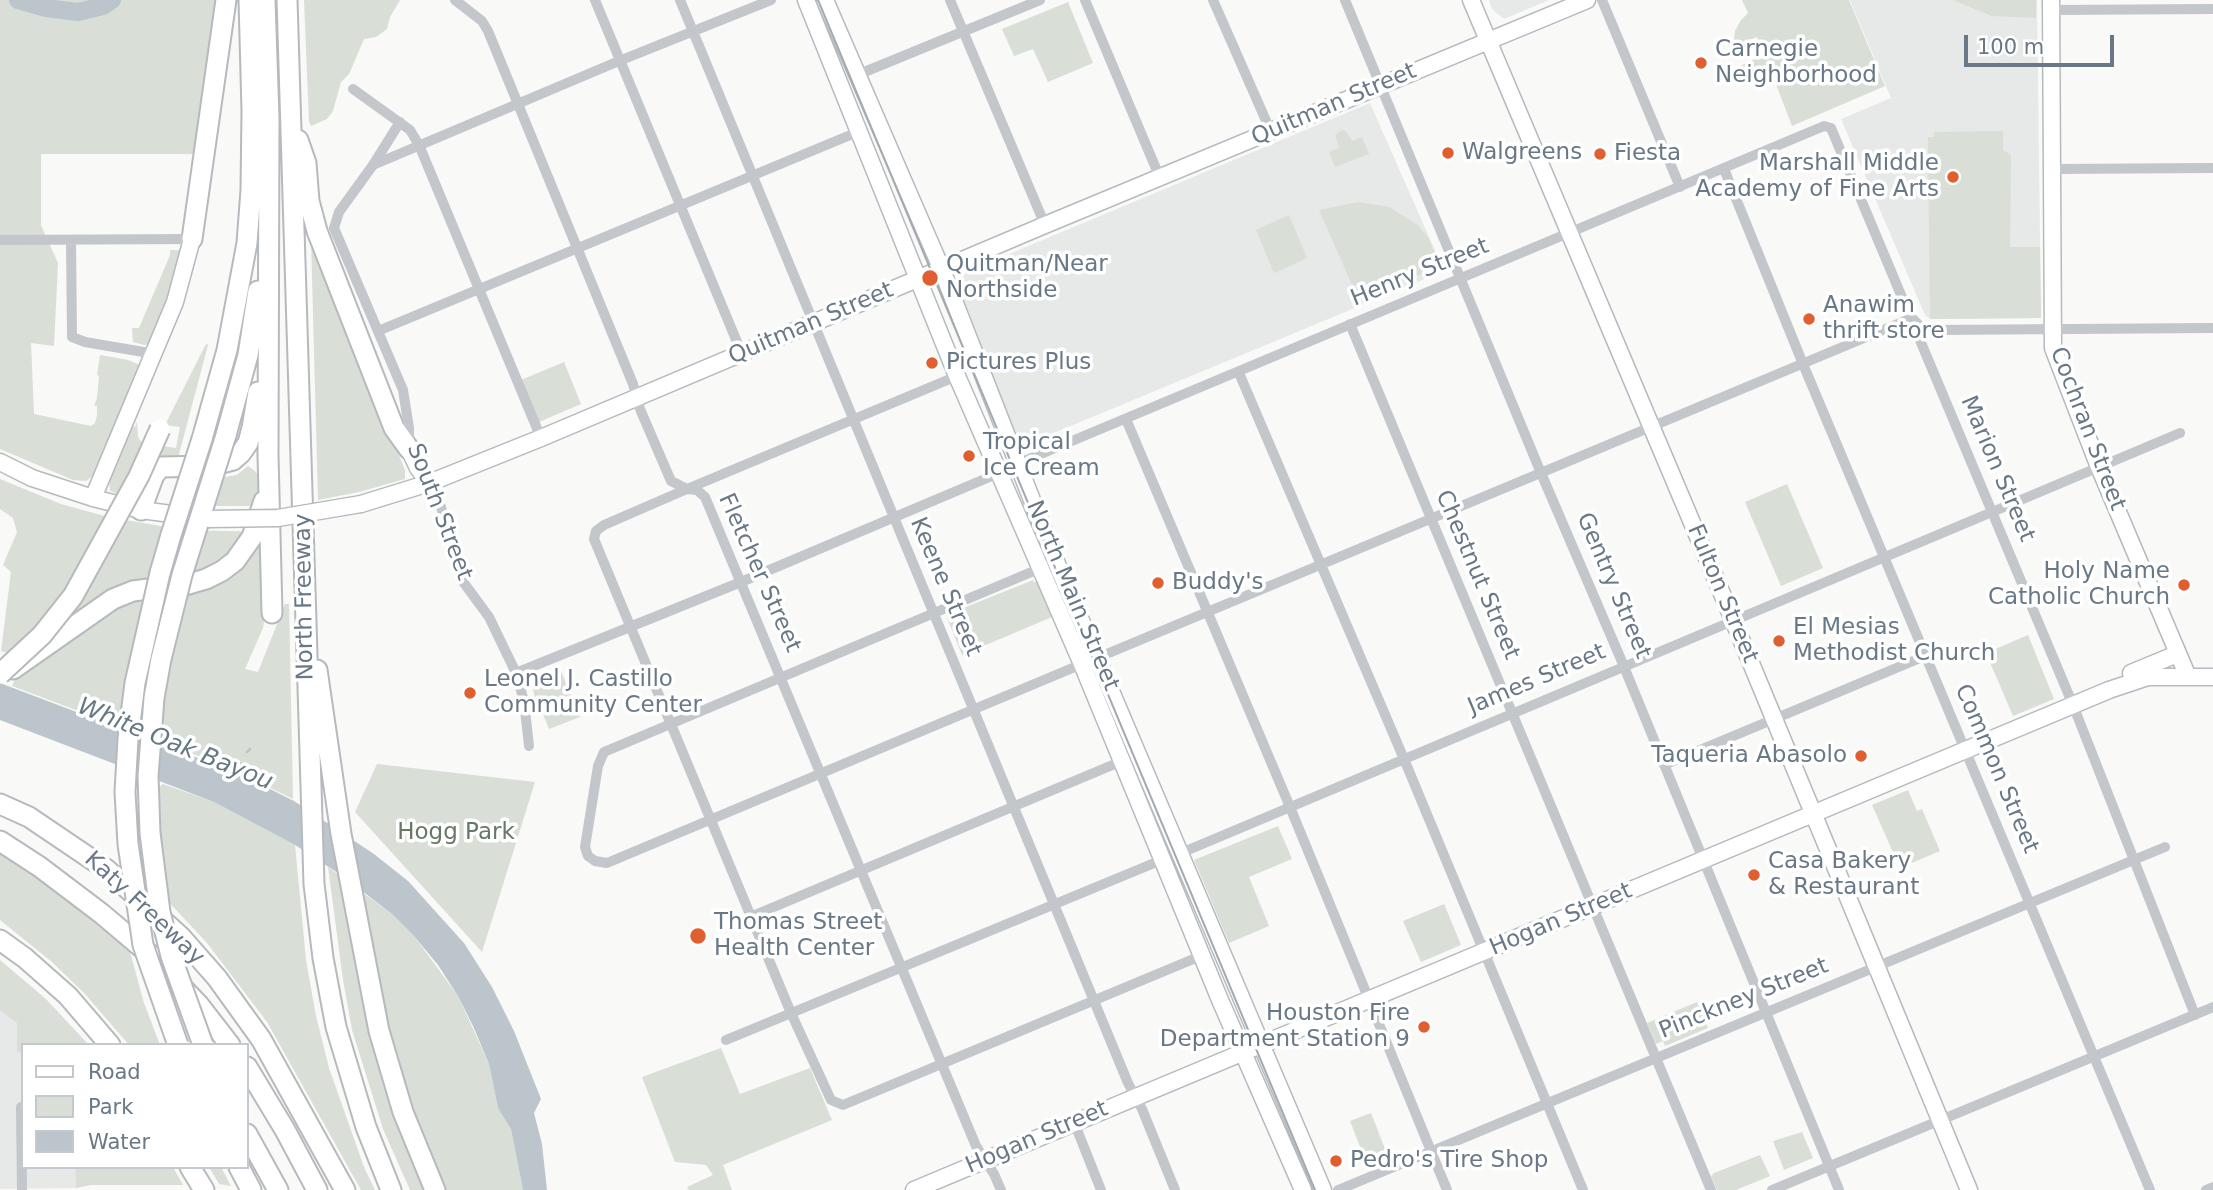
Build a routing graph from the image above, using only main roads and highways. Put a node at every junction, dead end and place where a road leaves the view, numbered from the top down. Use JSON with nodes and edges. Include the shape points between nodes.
{"nodes":[{"id":1,"x":226,"y":0,"type":"edge"},
{"id":2,"x":249,"y":0,"type":"edge"},
{"id":3,"x":265,"y":0,"type":"edge"},
{"id":4,"x":287,"y":0,"type":"edge"},
{"id":5,"x":806,"y":0,"type":"edge"},
{"id":6,"x":825,"y":0,"type":"edge"},
{"id":7,"x":1471,"y":0,"type":"edge"},
{"id":8,"x":1587,"y":0,"type":"edge"},
{"id":9,"x":2051,"y":5,"type":"edge"},
{"id":10,"x":1487,"y":40,"type":"junction"},
{"id":11,"x":291,"y":120,"type":"junction"},
{"id":12,"x":270,"y":147,"type":"junction"},
{"id":13,"x":192,"y":239,"type":"joint"},
{"id":14,"x":942,"y":270,"type":"junction"},
{"id":15,"x":919,"y":280,"type":"junction"},
{"id":16,"x":268,"y":339,"type":"junction"},
{"id":17,"x":160,"y":429,"type":"dead end"},
{"id":18,"x":409,"y":449,"type":"joint"},
{"id":19,"x":268,"y":455,"type":"junction"},
{"id":20,"x":0,"y":462,"type":"edge"},
{"id":21,"x":429,"y":483,"type":"junction"},
{"id":22,"x":93,"y":498,"type":"junction"},
{"id":23,"x":141,"y":510,"type":"junction"},
{"id":24,"x":272,"y":613,"type":"dead end"},
{"id":25,"x":2177,"y":654,"type":"junction"},
{"id":26,"x":1090,"y":661,"type":"junction"},
{"id":27,"x":0,"y":675,"type":"edge"},
{"id":28,"x":2188,"y":677,"type":"junction"},
{"id":29,"x":2213,"y":677,"type":"edge"},
{"id":30,"x":2109,"y":690,"type":"junction"},
{"id":31,"x":317,"y":736,"type":"junction"},
{"id":32,"x":0,"y":804,"type":"edge"},
{"id":33,"x":1813,"y":814,"type":"junction"},
{"id":34,"x":0,"y":841,"type":"edge"},
{"id":35,"x":0,"y":940,"type":"edge"},
{"id":36,"x":108,"y":1043,"type":"edge"},
{"id":37,"x":177,"y":1043,"type":"edge"},
{"id":38,"x":202,"y":1043,"type":"edge"},
{"id":39,"x":228,"y":1043,"type":"edge"},
{"id":40,"x":1261,"y":1045,"type":"junction"},
{"id":41,"x":1242,"y":1052,"type":"junction"},
{"id":42,"x":248,"y":1069,"type":"edge"},
{"id":43,"x":248,"y":1136,"type":"edge"},
{"id":44,"x":191,"y":1169,"type":"edge"},
{"id":45,"x":240,"y":1169,"type":"edge"},
{"id":46,"x":340,"y":1181,"type":"edge"},
{"id":47,"x":390,"y":1187,"type":"edge"},
{"id":48,"x":204,"y":1190,"type":"edge"},
{"id":49,"x":251,"y":1190,"type":"edge"},
{"id":50,"x":278,"y":1190,"type":"edge"},
{"id":51,"x":317,"y":1190,"type":"edge"},
{"id":52,"x":435,"y":1190,"type":"edge"},
{"id":53,"x":914,"y":1190,"type":"edge"},
{"id":54,"x":1303,"y":1190,"type":"edge"},
{"id":55,"x":1323,"y":1190,"type":"edge"},
{"id":56,"x":1969,"y":1190,"type":"edge"}],
"edges":[{"from":1,"to":13,"type":"highway"},
{"from":2,"to":37,"type":"highway","bridge":true,"via":[[252,111],[247,243],[227,350],[148,623],[128,739],[128,845],[143,945]]},
{"from":3,"to":12,"type":"highway"},
{"from":4,"to":11,"type":"highway","name":"North Freeway"},
{"from":5,"to":15,"type":"main road","name":"North Main Street"},
{"from":6,"to":14,"type":"main road","name":"North Main Street"},
{"from":7,"to":10,"type":"main road","name":"Fulton Street"},
{"from":8,"to":10,"type":"main road","name":"Quitman Street"},
{"from":9,"to":25,"type":"main road","name":"Cochran Street","via":[[2054,355]]},
{"from":10,"to":14,"type":"main road","name":"Quitman Street"},
{"from":10,"to":33,"type":"main road","name":"Fulton Street"},
{"from":11,"to":18,"type":"highway","via":[[306,163],[317,231],[394,428]]},
{"from":11,"to":31,"type":"highway","name":"North Freeway","via":[[305,554]]},
{"from":12,"to":16,"type":"highway"},
{"from":12,"to":38,"type":"highway","bridge":true,"via":[[253,327],[161,659],[148,776],[160,912],[184,999]]},
{"from":13,"to":22,"type":"main road","via":[[155,354]]},
{"from":14,"to":15,"type":"main road","name":"Quitman Street"},
{"from":14,"to":26,"type":"main road","name":"North Main Street"},
{"from":15,"to":21,"type":"main road","name":"Quitman Street"},
{"from":15,"to":26,"type":"main road","name":"North Main Street","via":[[1041,568]]},
{"from":16,"to":19,"type":"highway"},
{"from":16,"to":23,"type":"highway","via":[[252,428],[241,453],[210,466],[161,467],[153,475]]},
{"from":17,"to":27,"type":"highway","bridge":true,"via":[[73,596],[42,635]]},
{"from":18,"to":21,"type":"main road","name":"South Street"},
{"from":19,"to":24,"type":"highway"},
{"from":19,"to":27,"type":"highway","bridge":true,"via":[[264,501],[252,537],[235,561],[206,579],[133,591],[113,599]]},
{"from":20,"to":22,"type":"main road","name":"Quitman Street"},
{"from":21,"to":23,"type":"main road","name":"Quitman Street","bridge":true,"via":[[361,504],[278,517],[209,519]]},
{"from":22,"to":23,"type":"main road","name":"Quitman Street"},
{"from":25,"to":28,"type":"main road","name":"Cochran Street"},
{"from":25,"to":30,"type":"main road","via":[[2122,676]]},
{"from":26,"to":40,"type":"main road","name":"North Main Street","via":[[1181,853]]},
{"from":26,"to":41,"type":"main road","name":"North Main Street","via":[[1122,761]]},
{"from":28,"to":29,"type":"main road","name":"Hogan Street"},
{"from":28,"to":30,"type":"main road","name":"Hogan Street","via":[[2148,677]]},
{"from":30,"to":33,"type":"main road","name":"Hogan Street"},
{"from":31,"to":47,"type":"highway","via":[[313,875],[323,958],[351,1079]]},
{"from":31,"to":52,"type":"highway","via":[[379,1031],[403,1112]]},
{"from":32,"to":46,"type":"highway","name":"Katy Freeway","via":[[29,817],[106,869],[181,937],[261,1039]]},
{"from":33,"to":40,"type":"main road","name":"Hogan Street"},
{"from":33,"to":56,"type":"main road","name":"Fulton Street"},
{"from":34,"to":39,"type":"highway","bridge":true,"via":[[102,914],[154,958],[199,1004]]},
{"from":35,"to":36,"type":"highway","via":[[68,996]]},
{"from":40,"to":41,"type":"main road","name":"Hogan Street"},
{"from":40,"to":55,"type":"main road","name":"North Main Street"},
{"from":41,"to":53,"type":"main road","name":"Hogan Street"},
{"from":41,"to":54,"type":"main road","name":"North Main Street"},
{"from":42,"to":51,"type":"highway"},
{"from":43,"to":50,"type":"highway"},
{"from":44,"to":48,"type":"highway"},
{"from":45,"to":49,"type":"highway"}]}
